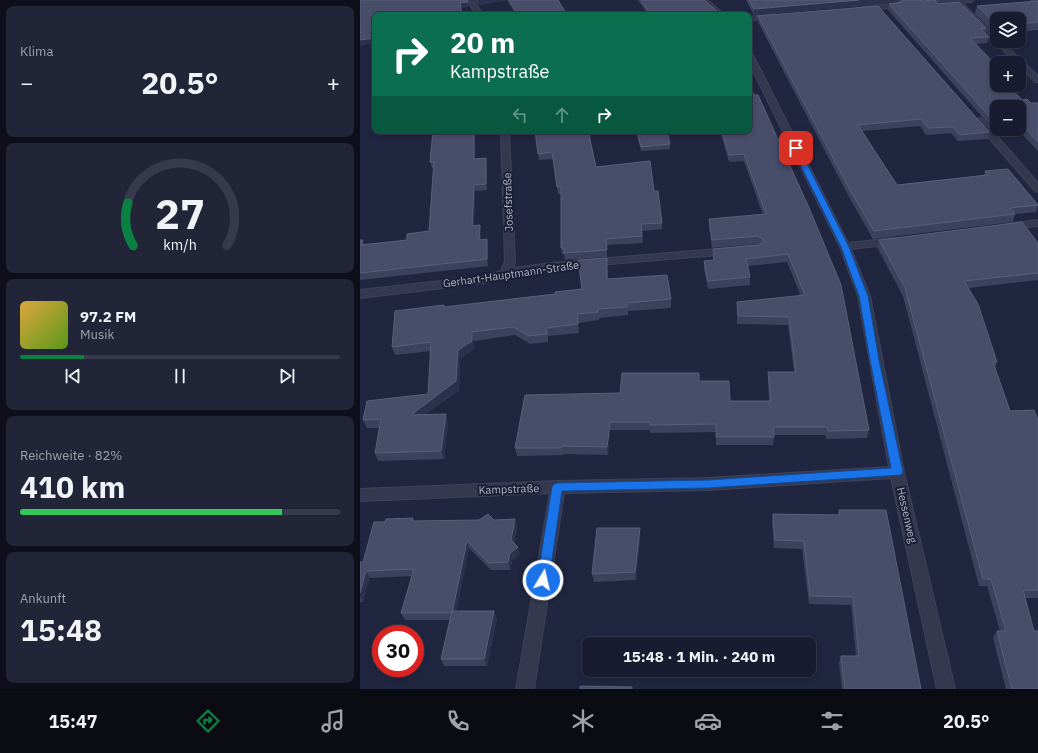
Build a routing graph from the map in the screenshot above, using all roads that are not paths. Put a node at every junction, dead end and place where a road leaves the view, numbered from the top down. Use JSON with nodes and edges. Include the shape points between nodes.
{"nodes":[{"id":1,"x":470,"y":0,"type":"edge"},
{"id":2,"x":703,"y":0,"type":"edge"},
{"id":3,"x":971,"y":0,"type":"edge"},
{"id":4,"x":956,"y":1,"type":"junction"},
{"id":5,"x":921,"y":4,"type":"edge"},
{"id":6,"x":899,"y":6,"type":"edge"},
{"id":7,"x":856,"y":9,"type":"edge"},
{"id":8,"x":478,"y":12,"type":"edge"},
{"id":9,"x":717,"y":12,"type":"edge"},
{"id":10,"x":780,"y":16,"type":"edge"},
{"id":11,"x":752,"y":19,"type":"edge"},
{"id":12,"x":990,"y":34,"type":"edge"},
{"id":13,"x":1004,"y":48,"type":"edge"},
{"id":14,"x":752,"y":61,"type":"edge"},
{"id":15,"x":1038,"y":80,"type":"edge"},
{"id":16,"x":971,"y":112,"type":"edge"},
{"id":17,"x":505,"y":134,"type":"edge"},
{"id":18,"x":1038,"y":189,"type":"edge"},
{"id":19,"x":1038,"y":223,"type":"edge"},
{"id":20,"x":999,"y":228,"type":"edge"},
{"id":21,"x":907,"y":239,"type":"edge"},
{"id":22,"x":845,"y":247,"type":"junction"},
{"id":23,"x":742,"y":250,"type":"edge"},
{"id":24,"x":506,"y":272,"type":"junction"},
{"id":25,"x":360,"y":294,"type":"edge"},
{"id":26,"x":897,"y":472,"type":"junction"},
{"id":27,"x":558,"y":487,"type":"junction"},
{"id":28,"x":360,"y":495,"type":"edge"},
{"id":29,"x":525,"y":689,"type":"edge"},
{"id":30,"x":946,"y":689,"type":"edge"}],
"edges":[{"from":1,"to":8,"type":"street"},
{"from":2,"to":9,"type":"street"},
{"from":3,"to":4,"type":"street"},
{"from":4,"to":5,"type":"street"},
{"from":4,"to":12,"type":"street"},
{"from":6,"to":7,"type":"street","via":[[882,10]]},
{"from":10,"to":11,"type":"street"},
{"from":13,"to":15,"type":"street"},
{"from":14,"to":22,"type":"street","name":"Hessenweg"},
{"from":16,"to":18,"type":"street"},
{"from":17,"to":24,"type":"street","name":"Josefstraße","via":[[510,261]]},
{"from":19,"to":20,"type":"street"},
{"from":21,"to":22,"type":"street"},
{"from":22,"to":26,"type":"street","name":"Hessenweg","via":[[864,296]]},
{"from":23,"to":24,"type":"street","name":"Gerhart-Hauptmann-Straße"},
{"from":24,"to":25,"type":"street","name":"Gerhart-Hauptmann-Straße","via":[[485,279]]},
{"from":26,"to":27,"type":"street","name":"Kampstraße","via":[[708,484]]},
{"from":26,"to":30,"type":"street","name":"Hessenweg"},
{"from":27,"to":28,"type":"street","name":"Kampstraße"},
{"from":27,"to":29,"type":"street"}]}
